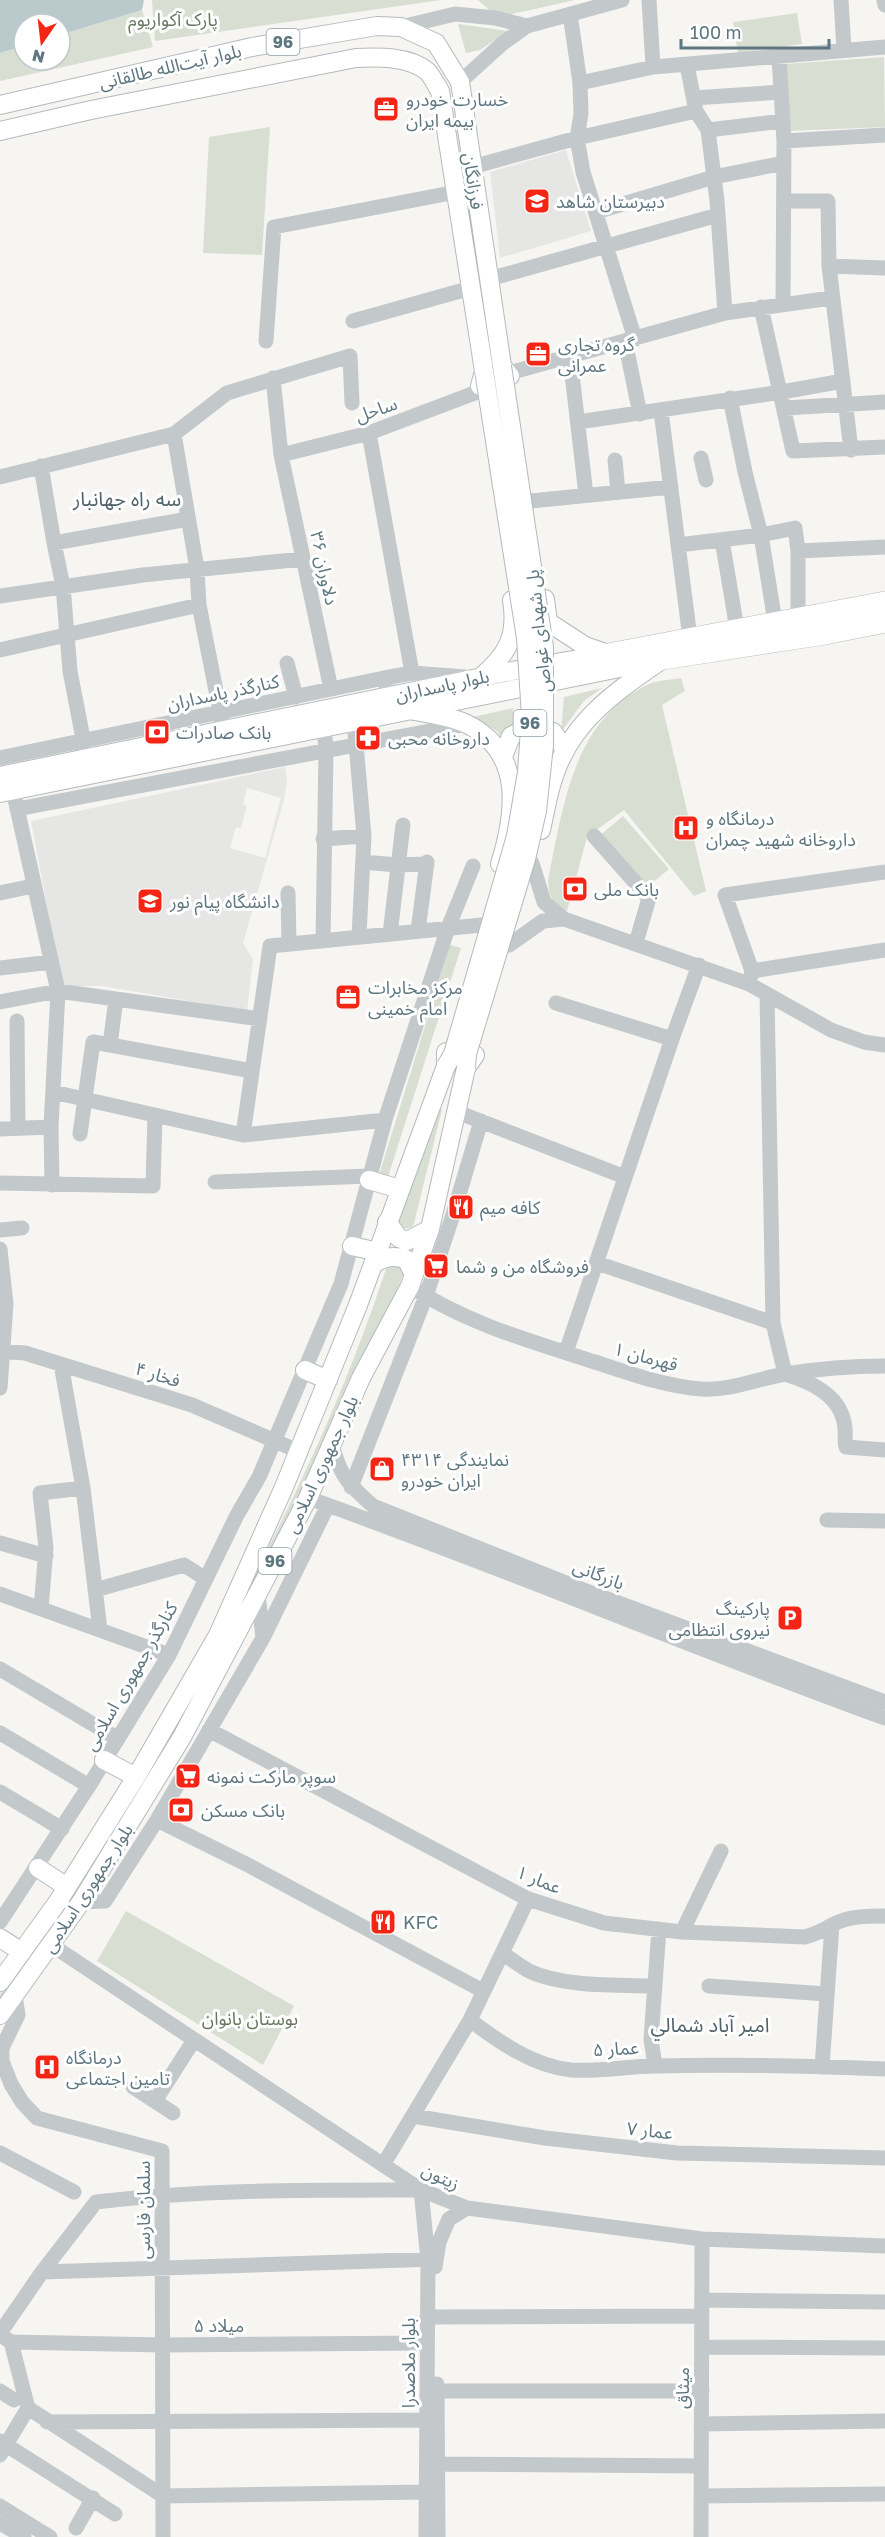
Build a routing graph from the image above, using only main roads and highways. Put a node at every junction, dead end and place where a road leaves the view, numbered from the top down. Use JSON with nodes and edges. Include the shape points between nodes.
{"nodes":[{"id":1,"x":460,"y":82,"type":"joint"},
{"id":2,"x":83,"y":86,"type":"junction"},
{"id":3,"x":440,"y":91,"type":"joint"},
{"id":4,"x":27,"y":99,"type":"junction"},
{"id":5,"x":0,"y":105,"type":"edge"},
{"id":6,"x":91,"y":110,"type":"junction"},
{"id":7,"x":32,"y":123,"type":"junction"},
{"id":8,"x":0,"y":131,"type":"edge"},
{"id":9,"x":498,"y":370,"type":"junction"},
{"id":10,"x":885,"y":602,"type":"edge"},
{"id":11,"x":548,"y":622,"type":"junction"},
{"id":12,"x":885,"y":622,"type":"edge"},
{"id":13,"x":515,"y":624,"type":"junction"},
{"id":14,"x":608,"y":654,"type":"junction"},
{"id":15,"x":663,"y":659,"type":"junction"},
{"id":16,"x":480,"y":678,"type":"junction"},
{"id":17,"x":408,"y":710,"type":"junction"},
{"id":18,"x":565,"y":750,"type":"junction"},
{"id":19,"x":503,"y":757,"type":"junction"},
{"id":20,"x":0,"y":776,"type":"edge"},
{"id":21,"x":6,"y":792,"type":"edge"},
{"id":22,"x":446,"y":1066,"type":"junction"},
{"id":23,"x":466,"y":1068,"type":"junction"},
{"id":24,"x":369,"y":1178,"type":"road end"},
{"id":25,"x":400,"y":1189,"type":"junction"},
{"id":26,"x":387,"y":1222,"type":"junction"},
{"id":27,"x":429,"y":1229,"type":"junction"},
{"id":28,"x":352,"y":1246,"type":"road end"},
{"id":29,"x":376,"y":1258,"type":"junction"},
{"id":30,"x":417,"y":1285,"type":"junction"},
{"id":31,"x":305,"y":1370,"type":"road end"},
{"id":32,"x":328,"y":1380,"type":"junction"},
{"id":33,"x":104,"y":1760,"type":"road end"},
{"id":34,"x":136,"y":1777,"type":"junction"},
{"id":35,"x":38,"y":1868,"type":"road end"},
{"id":36,"x":67,"y":1887,"type":"junction"},
{"id":37,"x":0,"y":1938,"type":"edge"},
{"id":38,"x":22,"y":1952,"type":"junction"},
{"id":39,"x":0,"y":1982,"type":"edge"},
{"id":40,"x":0,"y":2015,"type":"edge"}],
"edges":[{"from":1,"to":2,"type":"main road","name":"بلوار آیت‌الله طالقانی","number":"96","via":[[436,43],[401,27],[377,26],[252,47]]},
{"from":1,"to":9,"type":"main road","name":"فرزانگان","number":"96"},
{"from":2,"to":4,"type":"main road","name":"بلوار آیت‌الله طالقانی"},
{"from":2,"to":6,"type":"main road","via":[[79,103]]},
{"from":3,"to":6,"type":"main road","name":"بلوار آیت‌الله طالقانی","number":"96","via":[[427,72],[414,65],[384,57],[356,58]]},
{"from":3,"to":9,"type":"main road","name":"فرزانگان","number":"96","via":[[471,288]]},
{"from":4,"to":5,"type":"main road","name":"بلوار آیت‌الله طالقانی"},
{"from":4,"to":7,"type":"main road","via":[[39,100],[43,105],[42,116]]},
{"from":6,"to":7,"type":"main road","name":"بلوار آیت‌الله طالقانی"},
{"from":7,"to":8,"type":"main road","name":"بلوار آیت‌الله طالقانی"},
{"from":9,"to":11,"type":"main road","number":"96","via":[[531,501]]},
{"from":9,"to":13,"type":"main road","via":[[481,378],[480,390]]},
{"from":9,"to":22,"type":"main road","name":"پل شهدای غواص","number":"96","bridge":true,"via":[[526,638],[531,716],[527,772],[514,846],[453,1054]]},
{"from":9,"to":23,"type":"main road","name":"پل شهدای غواص","bridge":true,"via":[[543,646],[544,745],[537,811],[526,859]]},
{"from":10,"to":14,"type":"highway","name":"بلوار پاسداران"},
{"from":11,"to":13,"type":"main road","via":[[544,641],[530,645],[523,642]]},
{"from":11,"to":14,"type":"main road","via":[[585,646]]},
{"from":12,"to":15,"type":"highway","name":"بلوار پاسداران","number":"96"},
{"from":13,"to":16,"type":"main road","via":[[507,651]]},
{"from":14,"to":16,"type":"main road","name":"بلوار پاسداران"},
{"from":15,"to":17,"type":"main road","name":"بلوار پاسداران"},
{"from":15,"to":18,"type":"main road","number":"96","via":[[593,711]]},
{"from":16,"to":20,"type":"main road","name":"بلوار پاسداران","via":[[222,721],[85,750]]},
{"from":17,"to":19,"type":"main road","via":[[467,724],[490,741]]},
{"from":17,"to":21,"type":"main road","name":"بلوار پاسداران"},
{"from":18,"to":19,"type":"main road","via":[[553,732],[531,726],[511,736]]},
{"from":18,"to":23,"type":"main road","number":"96","via":[[554,775],[476,1054]]},
{"from":19,"to":22,"type":"main road","via":[[513,804],[501,860],[449,1037]]},
{"from":22,"to":25,"type":"main road","name":"بلوار جمهوری اسلامی","number":"96"},
{"from":23,"to":27,"type":"main road","name":"بلوار جمهوری اسلامی","number":"96"},
{"from":24,"to":25,"type":"main road"},
{"from":25,"to":26,"type":"main road","name":"بلوار جمهوری اسلامی","number":"96"},
{"from":26,"to":27,"type":"main road","via":[[399,1238],[407,1241]]},
{"from":26,"to":29,"type":"main road","name":"بلوار جمهوری اسلامی","number":"96"},
{"from":27,"to":30,"type":"main road","name":"بلوار جمهوری اسلامی","number":"96"},
{"from":28,"to":29,"type":"main road"},
{"from":29,"to":30,"type":"main road","via":[[396,1256],[405,1260]]},
{"from":29,"to":32,"type":"main road","name":"بلوار جمهوری اسلامی","number":"96"},
{"from":30,"to":40,"type":"main road","name":"بلوار جمهوری اسلامی","number":"96","via":[[361,1378],[308,1498],[182,1737],[81,1902]]},
{"from":31,"to":32,"type":"main road"},
{"from":32,"to":34,"type":"main road","name":"بلوار جمهوری اسلامی","number":"96","via":[[218,1635]]},
{"from":33,"to":34,"type":"main road"},
{"from":34,"to":36,"type":"main road","name":"بلوار جمهوری اسلامی","number":"96"},
{"from":35,"to":36,"type":"main road"},
{"from":36,"to":38,"type":"main road","name":"بلوار جمهوری اسلامی","number":"96"},
{"from":37,"to":38,"type":"main road"},
{"from":38,"to":39,"type":"main road","name":"بلوار جمهوری اسلامی","number":"96"}]}
